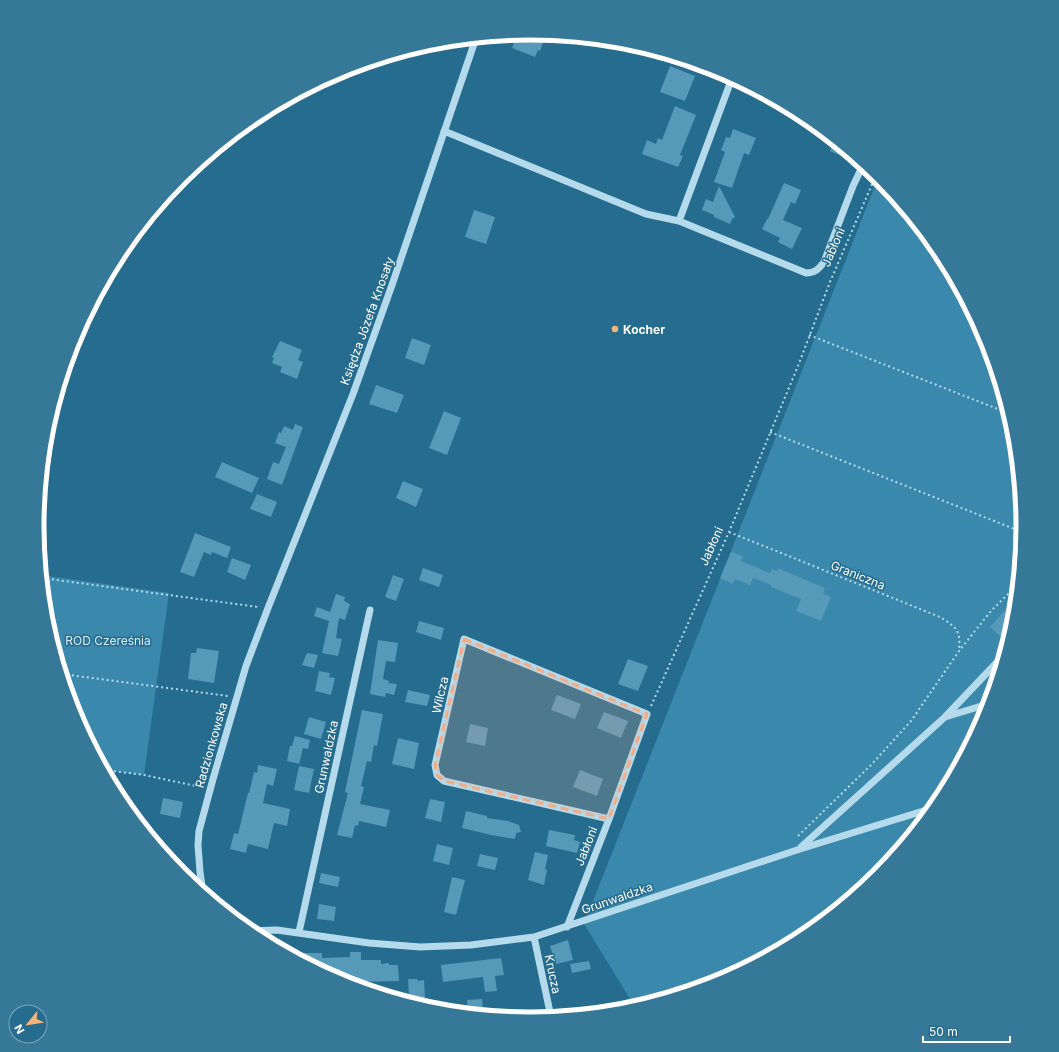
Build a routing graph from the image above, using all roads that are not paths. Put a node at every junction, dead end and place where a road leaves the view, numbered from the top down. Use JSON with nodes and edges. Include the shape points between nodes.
{"nodes":[{"id":1,"x":474,"y":43,"type":"edge"},
{"id":2,"x":730,"y":84,"type":"edge"},
{"id":3,"x":444,"y":131,"type":"junction"},
{"id":4,"x":860,"y":170,"type":"edge"},
{"id":5,"x":679,"y":221,"type":"junction"},
{"id":6,"x":268,"y":608,"type":"joint"},
{"id":7,"x":370,"y":610,"type":"dead end"},
{"id":8,"x":995,"y":664,"type":"edge"},
{"id":9,"x":981,"y":706,"type":"edge"},
{"id":10,"x":647,"y":714,"type":"joint"},
{"id":11,"x":945,"y":717,"type":"junction"},
{"id":12,"x":923,"y":811,"type":"edge"},
{"id":13,"x":609,"y":819,"type":"junction"},
{"id":14,"x":800,"y":849,"type":"junction"},
{"id":15,"x":202,"y":884,"type":"edge"},
{"id":16,"x":567,"y":927,"type":"junction"},
{"id":17,"x":260,"y":931,"type":"edge"},
{"id":18,"x":299,"y":932,"type":"junction"},
{"id":19,"x":534,"y":937,"type":"junction"},
{"id":20,"x":550,"y":1011,"type":"edge"}],
"edges":[{"from":1,"to":3,"type":"street","name":"Księdza Józefa Knosały"},
{"from":2,"to":5,"type":"street"},
{"from":3,"to":5,"type":"street","via":[[646,214]]},
{"from":3,"to":6,"type":"street","name":"Księdza Józefa Knosały","via":[[353,394]]},
{"from":4,"to":5,"type":"street","via":[[824,262],[815,272],[806,273]]},
{"from":6,"to":15,"type":"street","name":"Radzionkowska","via":[[249,659],[202,817],[198,845]]},
{"from":7,"to":18,"type":"street","name":"Grunwaldzka"},
{"from":8,"to":11,"type":"street"},
{"from":9,"to":11,"type":"street"},
{"from":10,"to":13,"type":"street","name":"Jabłoni"},
{"from":10,"to":13,"type":"street","name":"Wilcza","via":[[464,640],[435,765],[437,775],[444,781]]},
{"from":11,"to":14,"type":"street"},
{"from":12,"to":14,"type":"street","name":"Grunwaldzka"},
{"from":13,"to":16,"type":"street","name":"Jabłoni"},
{"from":14,"to":16,"type":"street","name":"Grunwaldzka"},
{"from":16,"to":19,"type":"street","name":"Grunwaldzka"},
{"from":17,"to":18,"type":"street","name":"Grunwaldzka"},
{"from":18,"to":19,"type":"street","name":"Grunwaldzka","via":[[369,943],[420,947],[470,945]]},
{"from":19,"to":20,"type":"street","name":"Krucza"}]}
